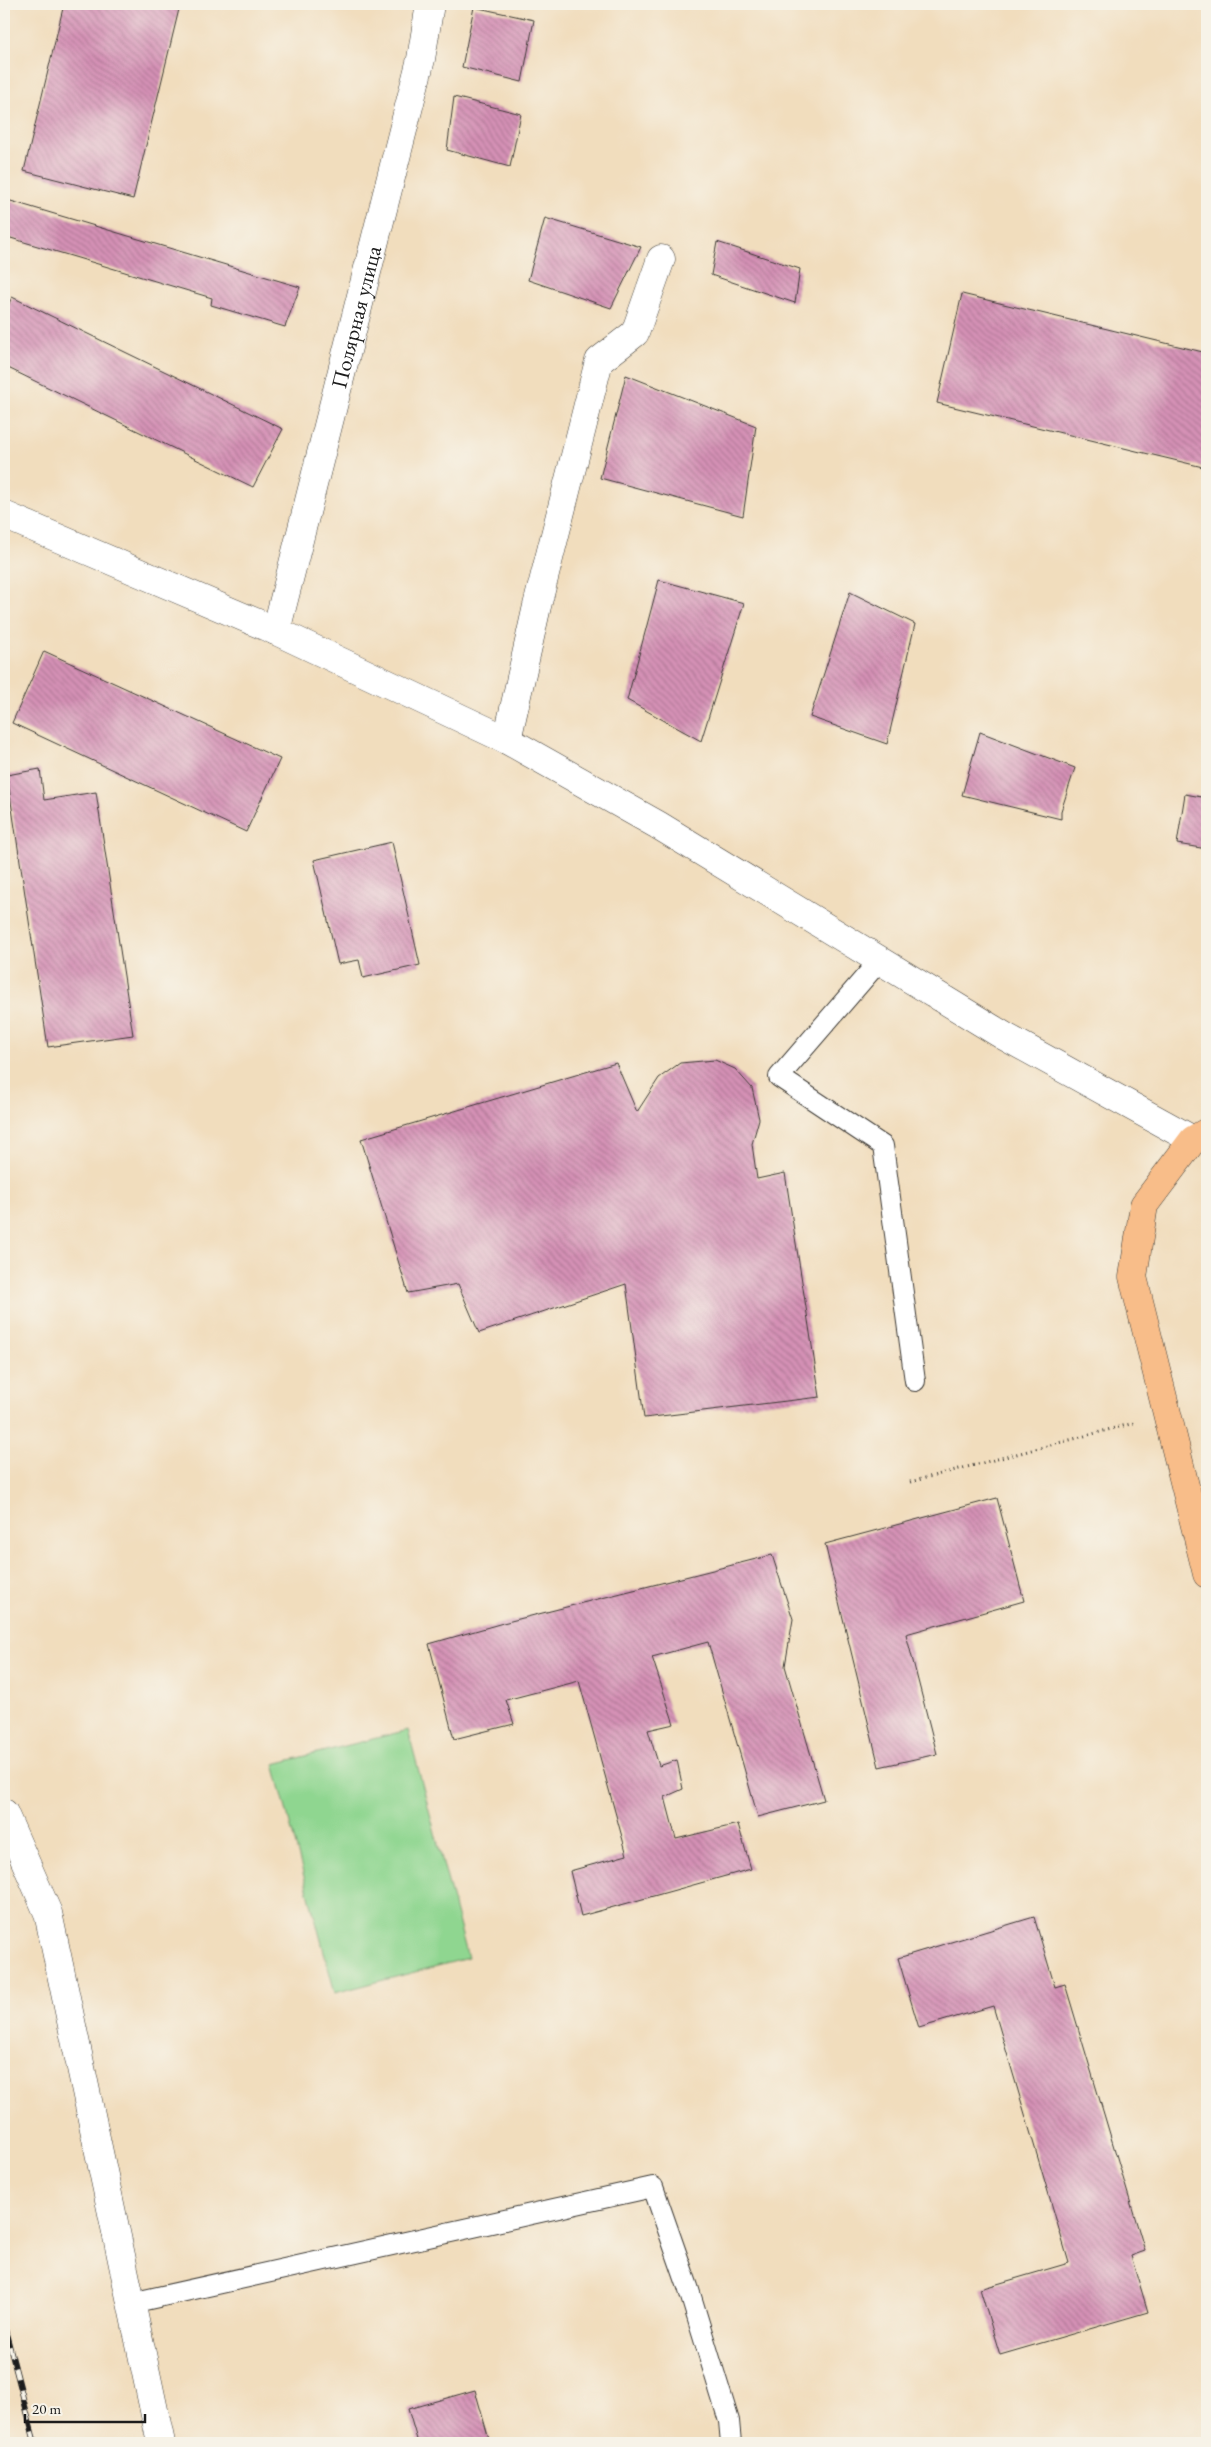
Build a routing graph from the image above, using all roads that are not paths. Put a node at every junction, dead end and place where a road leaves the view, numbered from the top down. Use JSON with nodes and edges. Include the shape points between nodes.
{"nodes":[{"id":1,"x":430,"y":4,"type":"edge"},
{"id":2,"x":660,"y":259,"type":"dead end"},
{"id":3,"x":4,"y":515,"type":"edge"},
{"id":4,"x":276,"y":631,"type":"junction"},
{"id":5,"x":507,"y":740,"type":"junction"},
{"id":6,"x":880,"y":960,"type":"junction"},
{"id":7,"x":1200,"y":1136,"type":"edge"},
{"id":8,"x":915,"y":1381,"type":"dead end"},
{"id":9,"x":1207,"y":1574,"type":"edge"},
{"id":10,"x":4,"y":1813,"type":"edge"},
{"id":11,"x":132,"y":2303,"type":"junction"},
{"id":12,"x":161,"y":2443,"type":"edge"},
{"id":13,"x":731,"y":2443,"type":"edge"}],
"edges":[{"from":1,"to":4,"type":"street","name":"Полярная улица","via":[[421,59]]},
{"from":2,"to":5,"type":"street","via":[[635,333],[600,361],[537,606]]},
{"from":3,"to":4,"type":"street"},
{"from":4,"to":5,"type":"street"},
{"from":5,"to":6,"type":"street","via":[[658,825]]},
{"from":6,"to":7,"type":"street","via":[[1004,1036]]},
{"from":6,"to":8,"type":"lane","via":[[779,1077],[883,1146]]},
{"from":7,"to":9,"type":"main road","via":[[1144,1205],[1133,1277]]},
{"from":10,"to":11,"type":"street","via":[[48,1913]]},
{"from":11,"to":12,"type":"street"},
{"from":11,"to":13,"type":"lane","via":[[652,2187],[693,2305],[729,2422]]}]}
